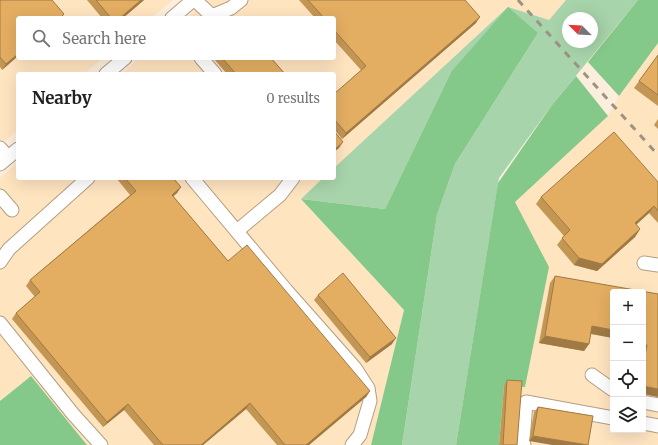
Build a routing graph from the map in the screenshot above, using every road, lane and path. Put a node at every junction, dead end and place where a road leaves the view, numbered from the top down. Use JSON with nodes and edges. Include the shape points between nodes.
{"nodes":[{"id":1,"x":194,"y":0,"type":"edge"},
{"id":2,"x":240,"y":0,"type":"edge"},
{"id":3,"x":174,"y":16,"type":"edge"},
{"id":4,"x":123,"y":60,"type":"edge"},
{"id":5,"x":203,"y":60,"type":"edge"},
{"id":6,"x":108,"y":72,"type":"edge"},
{"id":7,"x":213,"y":72,"type":"edge"},
{"id":8,"x":86,"y":180,"type":"edge"},
{"id":9,"x":194,"y":180,"type":"edge"},
{"id":10,"x":292,"y":180,"type":"edge"},
{"id":11,"x":0,"y":196,"type":"edge"},
{"id":12,"x":12,"y":210,"type":"dead end"},
{"id":13,"x":237,"y":231,"type":"junction"},
{"id":14,"x":0,"y":262,"type":"edge"},
{"id":15,"x":644,"y":262,"type":"dead end"},
{"id":16,"x":658,"y":265,"type":"edge"},
{"id":17,"x":0,"y":323,"type":"edge"},
{"id":18,"x":592,"y":375,"type":"dead end"},
{"id":19,"x":610,"y":388,"type":"edge"},
{"id":20,"x":646,"y":403,"type":"edge"},
{"id":21,"x":658,"y":405,"type":"edge"},
{"id":22,"x":610,"y":417,"type":"edge"},
{"id":23,"x":646,"y":424,"type":"edge"},
{"id":24,"x":658,"y":426,"type":"edge"},
{"id":25,"x":101,"y":445,"type":"edge"},
{"id":26,"x":352,"y":445,"type":"edge"},
{"id":27,"x":524,"y":445,"type":"edge"}],
"edges":[{"from":1,"to":2,"type":"street","via":[[212,16],[231,8]]},
{"from":1,"to":3,"type":"street"},
{"from":4,"to":6,"type":"street"},
{"from":5,"to":7,"type":"street"},
{"from":8,"to":14,"type":"street","via":[[9,249]]},
{"from":9,"to":13,"type":"street"},
{"from":10,"to":13,"type":"street","via":[[280,196]]},
{"from":11,"to":12,"type":"street"},
{"from":13,"to":26,"type":"street","via":[[355,368],[368,388],[370,401],[360,435]]},
{"from":15,"to":16,"type":"street"},
{"from":17,"to":25,"type":"street"},
{"from":18,"to":19,"type":"street"},
{"from":20,"to":21,"type":"street"},
{"from":22,"to":27,"type":"street","via":[[526,402]]},
{"from":23,"to":24,"type":"street"}]}
